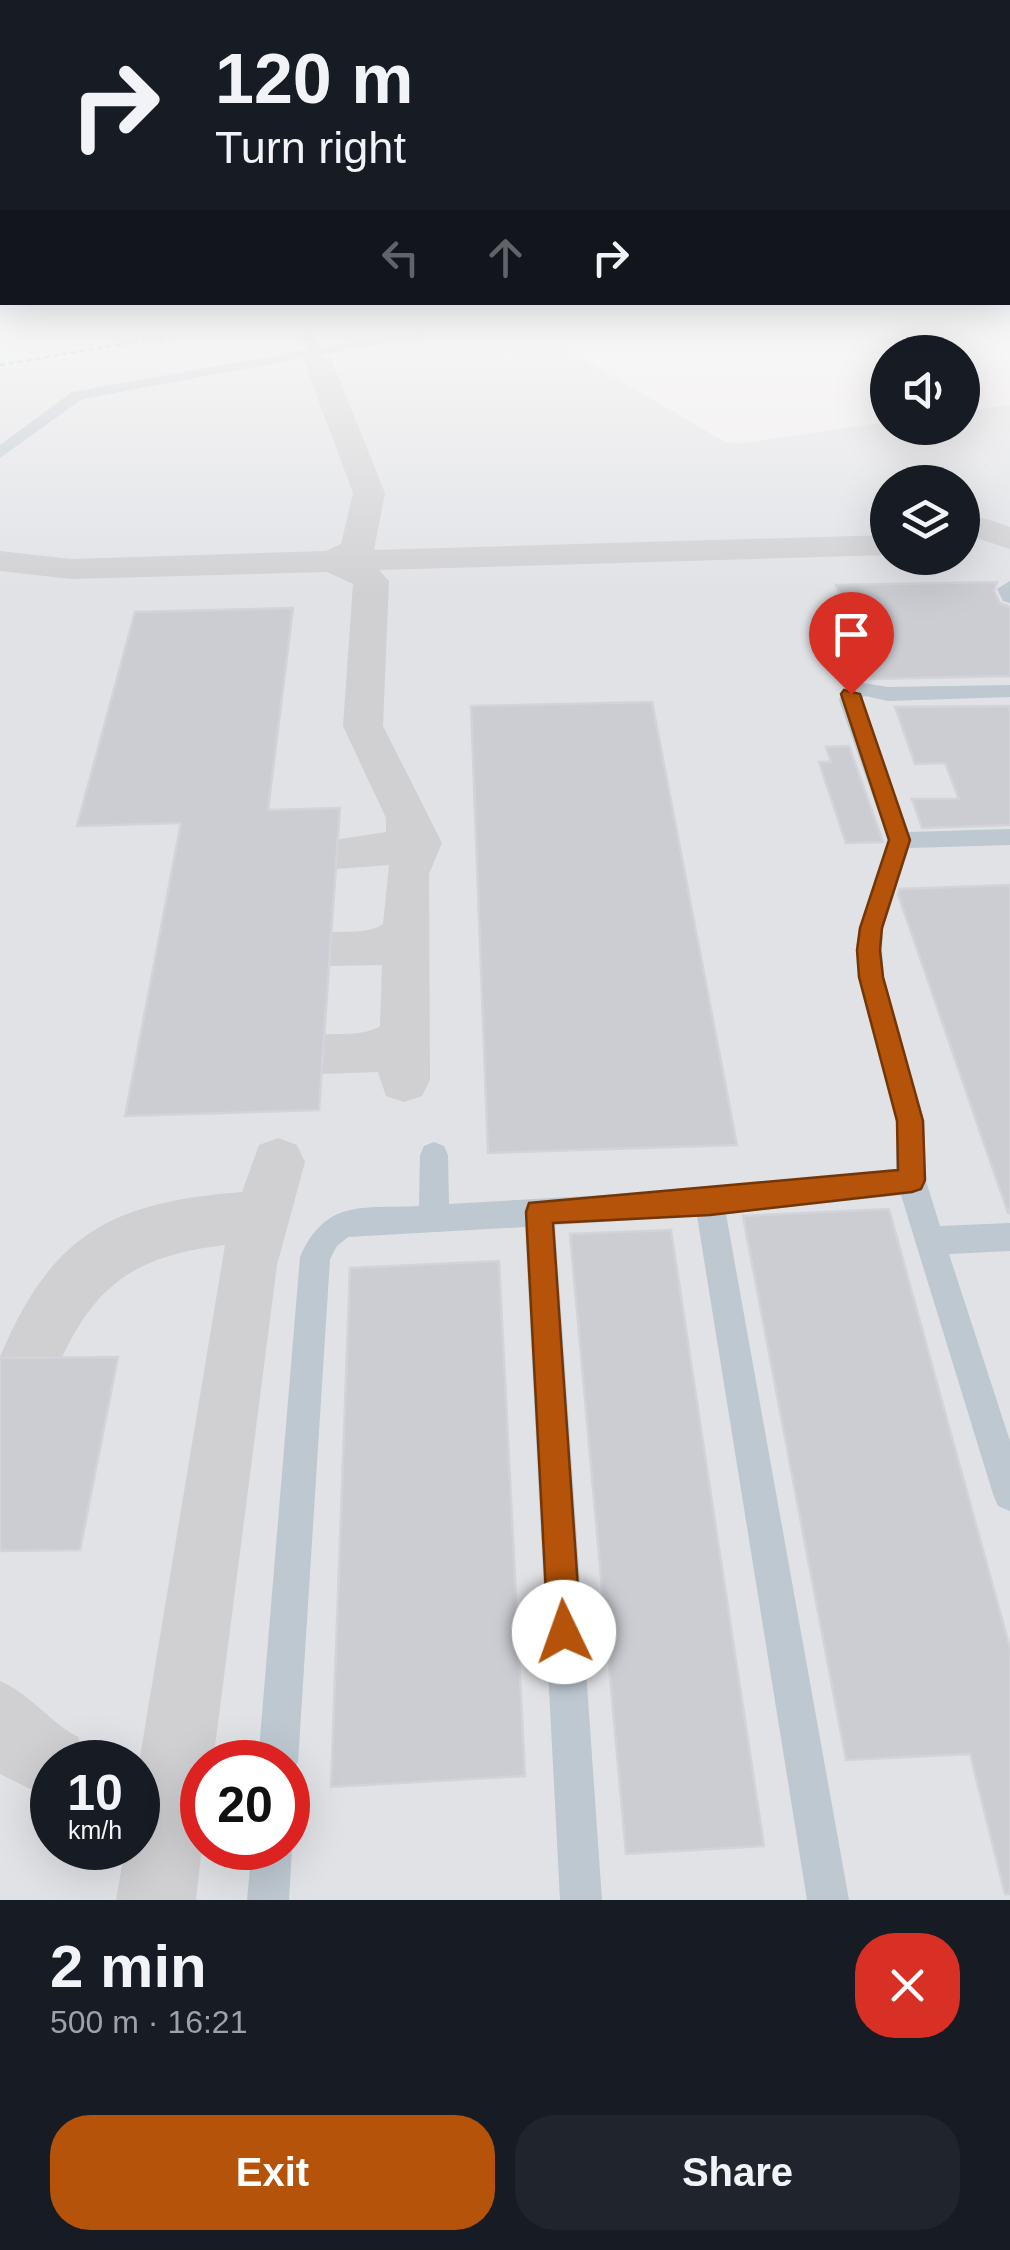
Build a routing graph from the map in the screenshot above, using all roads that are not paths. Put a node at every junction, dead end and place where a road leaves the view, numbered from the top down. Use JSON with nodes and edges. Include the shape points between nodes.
{"nodes":[{"id":1,"x":47,"y":418,"type":"edge"},
{"id":2,"x":0,"y":454,"type":"edge"},
{"id":3,"x":1010,"y":587,"type":"edge"},
{"id":4,"x":1010,"y":597,"type":"edge"},
{"id":5,"x":1010,"y":691,"type":"edge"},
{"id":6,"x":1010,"y":837,"type":"edge"},
{"id":7,"x":900,"y":840,"type":"junction"},
{"id":8,"x":434,"y":1155,"type":"dead end"},
{"id":9,"x":912,"y":1180,"type":"junction"},
{"id":10,"x":710,"y":1202,"type":"junction"},
{"id":11,"x":539,"y":1212,"type":"junction"},
{"id":12,"x":434,"y":1216,"type":"junction"},
{"id":13,"x":1010,"y":1237,"type":"edge"},
{"id":14,"x":932,"y":1241,"type":"junction"},
{"id":15,"x":1009,"y":1498,"type":"edge"},
{"id":16,"x":280,"y":1740,"type":"edge"},
{"id":17,"x":270,"y":1870,"type":"edge"},
{"id":18,"x":268,"y":1900,"type":"edge"},
{"id":19,"x":581,"y":1900,"type":"edge"},
{"id":20,"x":828,"y":1900,"type":"edge"}],
"edges":[{"from":1,"to":2,"type":"lane"},
{"from":3,"to":4,"type":"lane"},
{"from":5,"to":7,"type":"lane","via":[[851,694]]},
{"from":6,"to":7,"type":"lane"},
{"from":7,"to":9,"type":"lane","via":[[869,950],[910,1121]]},
{"from":8,"to":12,"type":"lane"},
{"from":9,"to":10,"type":"lane"},
{"from":9,"to":14,"type":"lane"},
{"from":10,"to":11,"type":"lane"},
{"from":10,"to":20,"type":"lane"},
{"from":11,"to":12,"type":"lane"},
{"from":11,"to":19,"type":"lane"},
{"from":12,"to":16,"type":"lane","via":[[342,1224],[315,1257]]},
{"from":13,"to":14,"type":"lane"},
{"from":14,"to":15,"type":"lane"},
{"from":17,"to":18,"type":"lane"}]}
